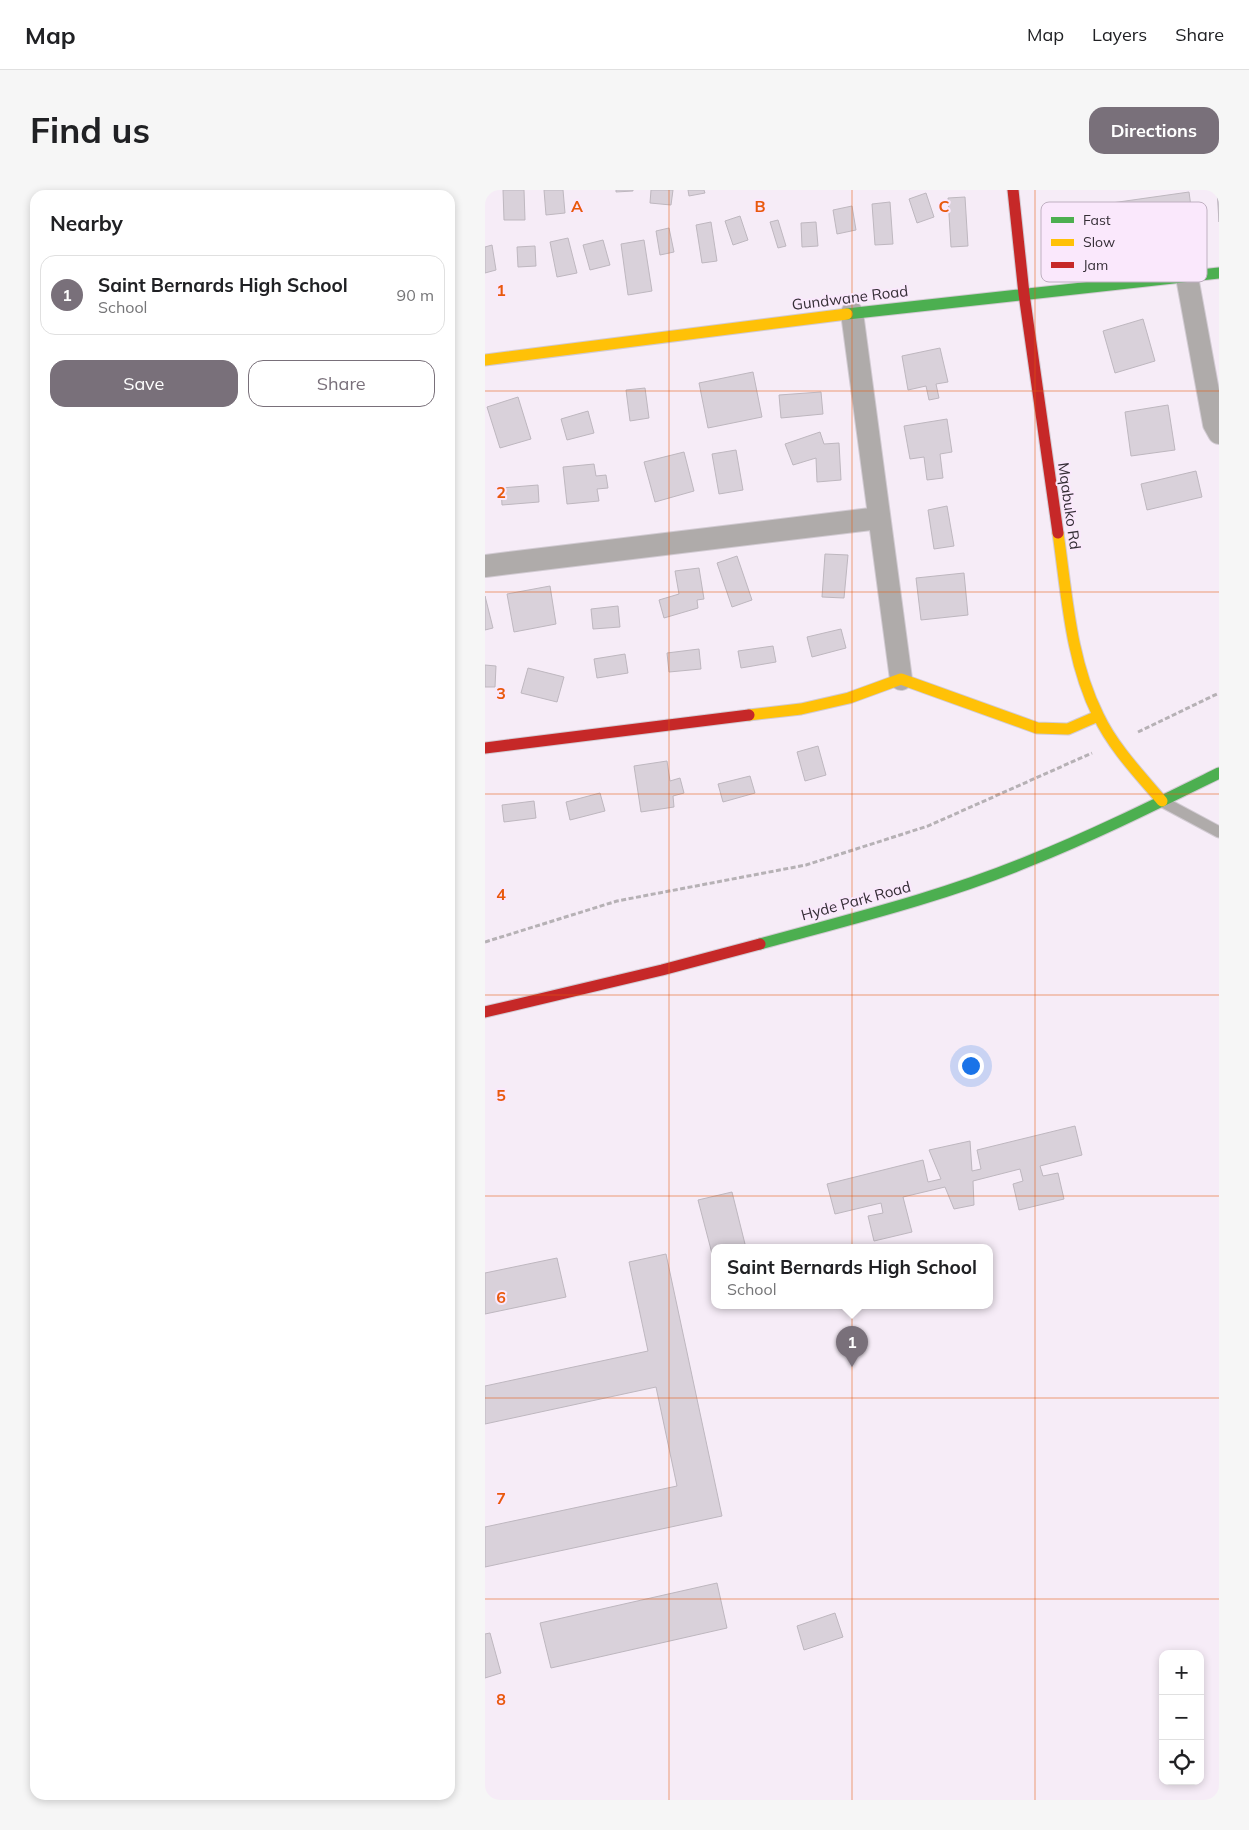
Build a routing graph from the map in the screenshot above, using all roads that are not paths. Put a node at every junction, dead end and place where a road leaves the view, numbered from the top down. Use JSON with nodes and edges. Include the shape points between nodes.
{"nodes":[{"id":1,"x":1013,"y":190,"type":"edge"},
{"id":2,"x":1139,"y":282,"type":"edge"},
{"id":3,"x":1188,"y":282,"type":"edge"},
{"id":4,"x":1024,"y":294,"type":"junction"},
{"id":5,"x":853,"y":313,"type":"junction"},
{"id":6,"x":485,"y":360,"type":"edge"},
{"id":7,"x":1219,"y":433,"type":"edge"},
{"id":8,"x":879,"y":518,"type":"junction"},
{"id":9,"x":485,"y":566,"type":"edge"},
{"id":10,"x":901,"y":679,"type":"junction"},
{"id":11,"x":1098,"y":716,"type":"junction"},
{"id":12,"x":485,"y":748,"type":"edge"},
{"id":13,"x":1219,"y":773,"type":"edge"},
{"id":14,"x":1162,"y":801,"type":"junction"},
{"id":15,"x":1219,"y":832,"type":"edge"},
{"id":16,"x":485,"y":1012,"type":"edge"}],
"edges":[{"from":1,"to":4,"type":"street","name":"Mqabuko Rd"},
{"from":2,"to":4,"type":"street","name":"Gundwane Road"},
{"from":3,"to":7,"type":"street","via":[[1214,424]]},
{"from":4,"to":5,"type":"street","name":"Gundwane Road"},
{"from":4,"to":11,"type":"street","name":"Mqabuko Rd","via":[[1074,645],[1083,681]]},
{"from":5,"to":6,"type":"street","name":"Gundwane Road"},
{"from":5,"to":8,"type":"street"},
{"from":8,"to":9,"type":"street"},
{"from":8,"to":10,"type":"street"},
{"from":10,"to":11,"type":"street","via":[[1037,728],[1068,728]]},
{"from":10,"to":12,"type":"street","via":[[849,698],[801,708]]},
{"from":11,"to":14,"type":"street","name":"Mqabuko Rd","via":[[1114,743]]},
{"from":13,"to":14,"type":"street","name":"Hyde Park Road"},
{"from":14,"to":15,"type":"lane"},
{"from":14,"to":16,"type":"street","name":"Hyde Park Road","via":[[1028,862],[915,902],[662,970]]}]}
